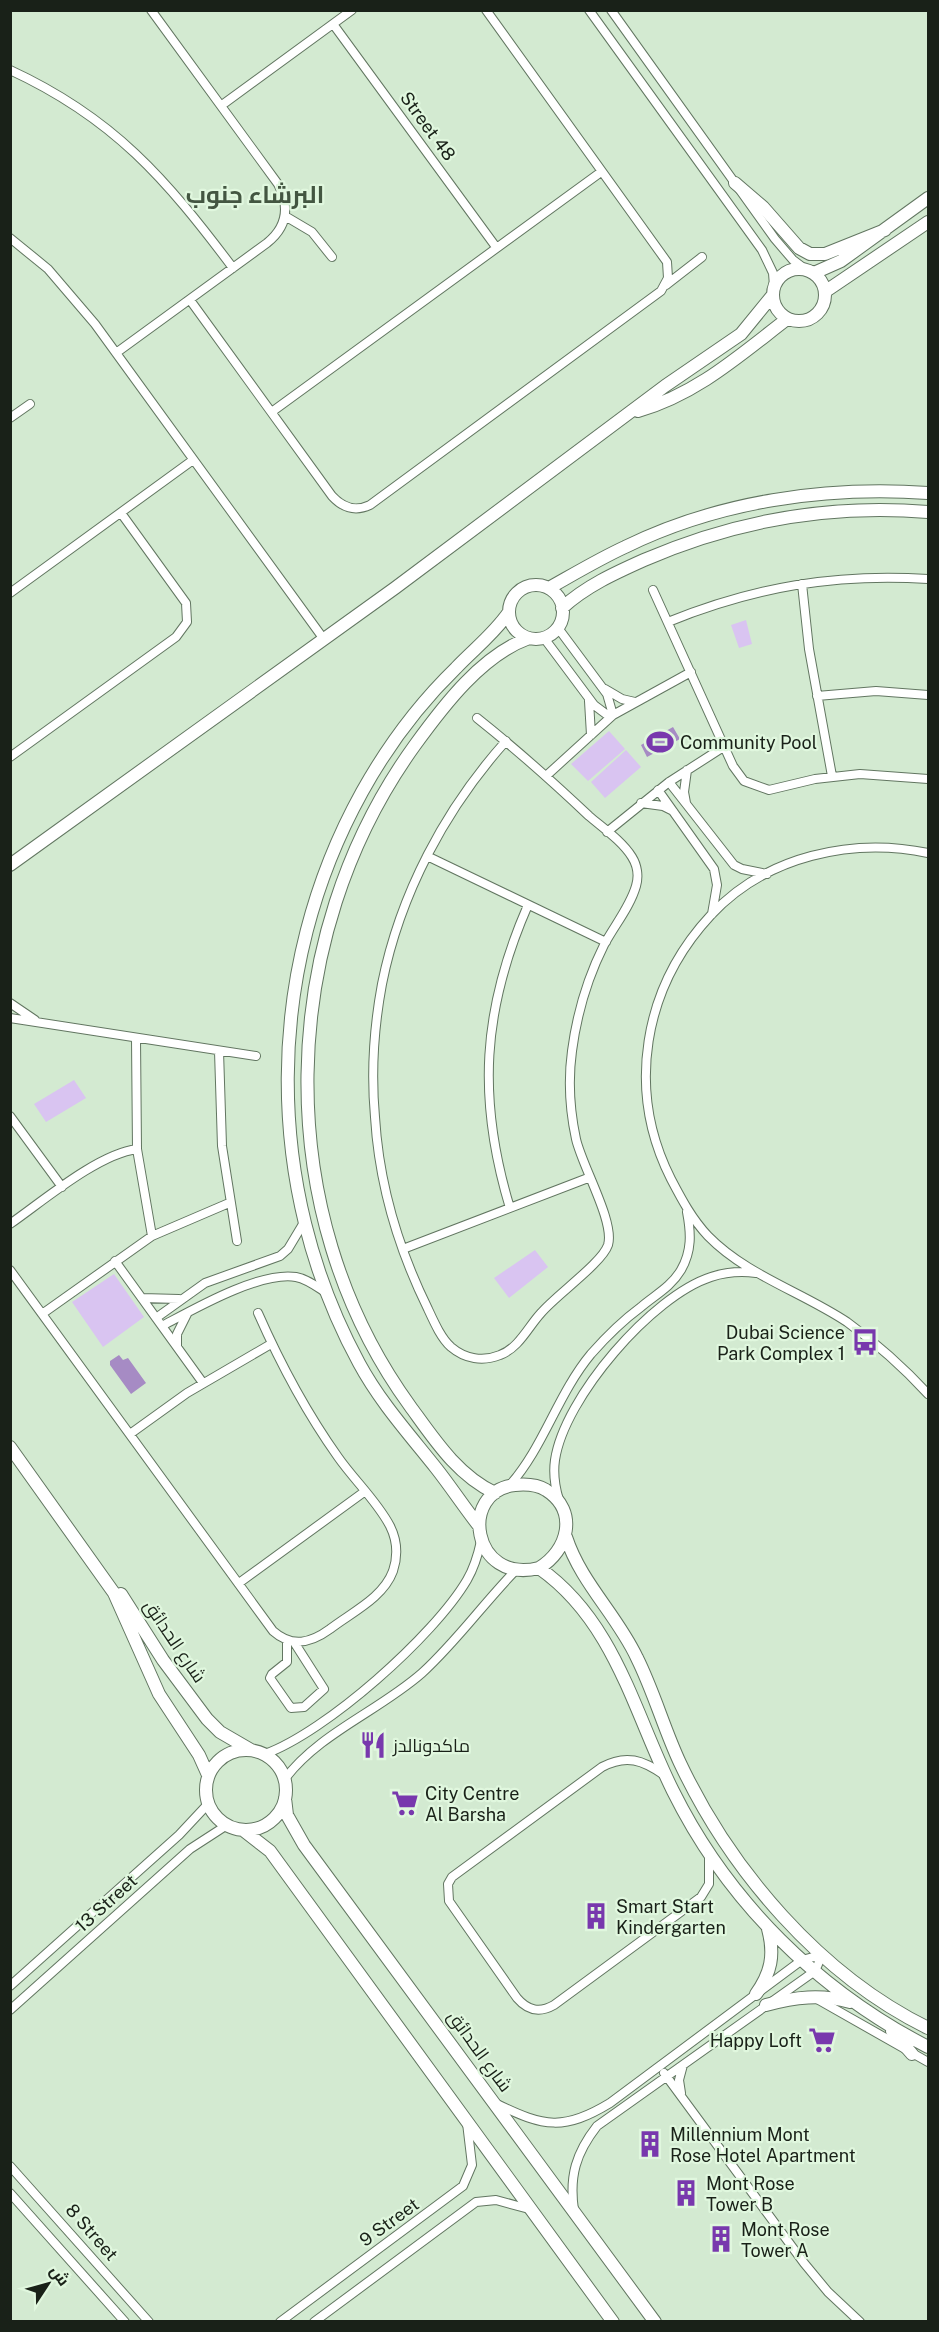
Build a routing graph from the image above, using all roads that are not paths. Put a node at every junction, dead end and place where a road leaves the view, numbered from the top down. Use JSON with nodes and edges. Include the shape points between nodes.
{"nodes":[{"id":1,"x":151,"y":10,"type":"edge"},
{"id":2,"x":352,"y":10,"type":"edge"},
{"id":3,"x":486,"y":10,"type":"edge"},
{"id":4,"x":589,"y":10,"type":"edge"},
{"id":5,"x":611,"y":10,"type":"edge"},
{"id":6,"x":333,"y":24,"type":"junction"},
{"id":7,"x":10,"y":70,"type":"edge"},
{"id":8,"x":222,"y":105,"type":"junction"},
{"id":9,"x":601,"y":172,"type":"junction"},
{"id":10,"x":735,"y":183,"type":"junction"},
{"id":11,"x":928,"y":198,"type":"edge"},
{"id":12,"x":285,"y":216,"type":"junction"},
{"id":13,"x":928,"y":222,"type":"edge"},
{"id":14,"x":885,"y":230,"type":"junction"},
{"id":15,"x":10,"y":238,"type":"edge"},
{"id":16,"x":496,"y":247,"type":"junction"},
{"id":17,"x":332,"y":257,"type":"dead end"},
{"id":18,"x":702,"y":257,"type":"dead end"},
{"id":19,"x":233,"y":268,"type":"junction"},
{"id":20,"x":810,"y":271,"type":"junction"},
{"id":21,"x":665,"y":285,"type":"junction"},
{"id":22,"x":773,"y":291,"type":"junction"},
{"id":23,"x":826,"y":291,"type":"junction"},
{"id":24,"x":190,"y":300,"type":"junction"},
{"id":25,"x":787,"y":319,"type":"junction"},
{"id":26,"x":116,"y":353,"type":"junction"},
{"id":27,"x":30,"y":404,"type":"dead end"},
{"id":28,"x":273,"y":411,"type":"junction"},
{"id":29,"x":631,"y":413,"type":"junction"},
{"id":30,"x":10,"y":418,"type":"edge"},
{"id":31,"x":193,"y":460,"type":"junction"},
{"id":32,"x":928,"y":493,"type":"edge"},
{"id":33,"x":928,"y":512,"type":"edge"},
{"id":34,"x":121,"y":513,"type":"junction"},
{"id":35,"x":928,"y":579,"type":"edge"},
{"id":36,"x":802,"y":584,"type":"junction"},
{"id":37,"x":549,"y":588,"type":"junction"},
{"id":38,"x":653,"y":590,"type":"dead end"},
{"id":39,"x":10,"y":593,"type":"edge"},
{"id":40,"x":562,"y":609,"type":"junction"},
{"id":41,"x":509,"y":612,"type":"junction"},
{"id":42,"x":668,"y":622,"type":"junction"},
{"id":43,"x":558,"y":628,"type":"junction"},
{"id":44,"x":323,"y":638,"type":"junction"},
{"id":45,"x":529,"y":638,"type":"junction"},
{"id":46,"x":544,"y":638,"type":"junction"},
{"id":47,"x":590,"y":671,"type":"junction"},
{"id":48,"x":691,"y":672,"type":"junction"},
{"id":49,"x":576,"y":681,"type":"junction"},
{"id":50,"x":601,"y":685,"type":"junction"},
{"id":51,"x":928,"y":695,"type":"edge"},
{"id":52,"x":818,"y":696,"type":"junction"},
{"id":53,"x":589,"y":697,"type":"junction"},
{"id":54,"x":634,"y":702,"type":"junction"},
{"id":55,"x":612,"y":716,"type":"junction"},
{"id":56,"x":477,"y":718,"type":"dead end"},
{"id":57,"x":591,"y":735,"type":"junction"},
{"id":58,"x":506,"y":741,"type":"junction"},
{"id":59,"x":725,"y":746,"type":"junction"},
{"id":60,"x":10,"y":757,"type":"edge"},
{"id":61,"x":687,"y":770,"type":"junction"},
{"id":62,"x":546,"y":776,"type":"junction"},
{"id":63,"x":832,"y":776,"type":"junction"},
{"id":64,"x":928,"y":779,"type":"edge"},
{"id":65,"x":669,"y":782,"type":"junction"},
{"id":66,"x":658,"y":790,"type":"junction"},
{"id":67,"x":641,"y":803,"type":"junction"},
{"id":68,"x":686,"y":803,"type":"junction"},
{"id":69,"x":673,"y":811,"type":"junction"},
{"id":70,"x":698,"y":819,"type":"junction"},
{"id":71,"x":685,"y":829,"type":"junction"},
{"id":72,"x":607,"y":832,"type":"junction"},
{"id":73,"x":928,"y":853,"type":"edge"},
{"id":74,"x":427,"y":856,"type":"junction"},
{"id":75,"x":10,"y":865,"type":"edge"},
{"id":76,"x":767,"y":874,"type":"junction"},
{"id":77,"x":528,"y":905,"type":"junction"},
{"id":78,"x":712,"y":914,"type":"junction"},
{"id":79,"x":606,"y":942,"type":"junction"},
{"id":80,"x":10,"y":1003,"type":"edge"},
{"id":81,"x":10,"y":1018,"type":"edge"},
{"id":82,"x":38,"y":1022,"type":"junction"},
{"id":83,"x":136,"y":1039,"type":"junction"},
{"id":84,"x":219,"y":1051,"type":"junction"},
{"id":85,"x":256,"y":1056,"type":"dead end"},
{"id":86,"x":10,"y":1116,"type":"edge"},
{"id":87,"x":137,"y":1149,"type":"junction"},
{"id":88,"x":588,"y":1179,"type":"junction"},
{"id":89,"x":62,"y":1187,"type":"junction"},
{"id":90,"x":229,"y":1203,"type":"junction"},
{"id":91,"x":510,"y":1208,"type":"junction"},
{"id":92,"x":687,"y":1212,"type":"junction"},
{"id":93,"x":10,"y":1224,"type":"edge"},
{"id":94,"x":303,"y":1224,"type":"junction"},
{"id":95,"x":152,"y":1236,"type":"junction"},
{"id":96,"x":237,"y":1241,"type":"dead end"},
{"id":97,"x":403,"y":1248,"type":"junction"},
{"id":98,"x":115,"y":1262,"type":"junction"},
{"id":99,"x":10,"y":1270,"type":"edge"},
{"id":100,"x":761,"y":1274,"type":"junction"},
{"id":101,"x":196,"y":1288,"type":"junction"},
{"id":102,"x":325,"y":1292,"type":"junction"},
{"id":103,"x":142,"y":1298,"type":"junction"},
{"id":104,"x":179,"y":1299,"type":"junction"},
{"id":105,"x":205,"y":1303,"type":"junction"},
{"id":106,"x":189,"y":1311,"type":"junction"},
{"id":107,"x":258,"y":1313,"type":"dead end"},
{"id":108,"x":42,"y":1314,"type":"junction"},
{"id":109,"x":156,"y":1318,"type":"junction"},
{"id":110,"x":162,"y":1326,"type":"junction"},
{"id":111,"x":271,"y":1344,"type":"junction"},
{"id":112,"x":177,"y":1347,"type":"junction"},
{"id":113,"x":203,"y":1383,"type":"junction"},
{"id":114,"x":928,"y":1394,"type":"edge"},
{"id":115,"x":130,"y":1434,"type":"junction"},
{"id":116,"x":10,"y":1448,"type":"edge"},
{"id":117,"x":509,"y":1486,"type":"junction"},
{"id":118,"x":364,"y":1492,"type":"junction"},
{"id":119,"x":495,"y":1493,"type":"junction"},
{"id":120,"x":560,"y":1504,"type":"junction"},
{"id":121,"x":479,"y":1526,"type":"junction"},
{"id":122,"x":566,"y":1538,"type":"junction"},
{"id":123,"x":481,"y":1541,"type":"junction"},
{"id":124,"x":80,"y":1543,"type":"junction"},
{"id":125,"x":539,"y":1569,"type":"junction"},
{"id":126,"x":515,"y":1571,"type":"junction"},
{"id":127,"x":238,"y":1582,"type":"junction"},
{"id":128,"x":291,"y":1641,"type":"junction"},
{"id":129,"x":251,"y":1750,"type":"junction"},
{"id":130,"x":264,"y":1754,"type":"junction"},
{"id":131,"x":208,"y":1775,"type":"junction"},
{"id":132,"x":666,"y":1777,"type":"junction"},
{"id":133,"x":284,"y":1780,"type":"junction"},
{"id":134,"x":285,"y":1798,"type":"junction"},
{"id":135,"x":208,"y":1804,"type":"junction"},
{"id":136,"x":227,"y":1825,"type":"junction"},
{"id":137,"x":243,"y":1830,"type":"junction"},
{"id":138,"x":709,"y":1854,"type":"junction"},
{"id":139,"x":768,"y":1928,"type":"junction"},
{"id":140,"x":821,"y":1955,"type":"junction"},
{"id":141,"x":802,"y":1960,"type":"junction"},
{"id":142,"x":815,"y":1971,"type":"junction"},
{"id":143,"x":10,"y":1986,"type":"edge"},
{"id":144,"x":756,"y":1994,"type":"junction"},
{"id":145,"x":812,"y":1996,"type":"junction"},
{"id":146,"x":855,"y":2003,"type":"junction"},
{"id":147,"x":766,"y":2005,"type":"junction"},
{"id":148,"x":10,"y":2010,"type":"edge"},
{"id":149,"x":886,"y":2023,"type":"junction"},
{"id":150,"x":928,"y":2028,"type":"edge"},
{"id":151,"x":928,"y":2047,"type":"edge"},
{"id":152,"x":912,"y":2054,"type":"junction"},
{"id":153,"x":928,"y":2062,"type":"edge"},
{"id":154,"x":684,"y":2065,"type":"junction"},
{"id":155,"x":658,"y":2066,"type":"junction"},
{"id":156,"x":666,"y":2077,"type":"junction"},
{"id":157,"x":683,"y":2099,"type":"junction"},
{"id":158,"x":496,"y":2104,"type":"junction"},
{"id":159,"x":467,"y":2123,"type":"junction"},
{"id":160,"x":10,"y":2166,"type":"edge"},
{"id":161,"x":10,"y":2193,"type":"edge"},
{"id":162,"x":529,"y":2209,"type":"junction"},
{"id":163,"x":574,"y":2211,"type":"junction"},
{"id":164,"x":124,"y":2322,"type":"edge"},
{"id":165,"x":149,"y":2322,"type":"edge"},
{"id":166,"x":280,"y":2322,"type":"edge"},
{"id":167,"x":314,"y":2322,"type":"edge"},
{"id":168,"x":613,"y":2322,"type":"edge"},
{"id":169,"x":655,"y":2322,"type":"edge"},
{"id":170,"x":860,"y":2322,"type":"edge"}],
"edges":[{"from":1,"to":8,"type":"street"},
{"from":2,"to":6,"type":"street"},
{"from":3,"to":9,"type":"street"},
{"from":4,"to":22,"type":"street","via":[[762,250],[771,267]]},
{"from":5,"to":10,"type":"street"},
{"from":6,"to":8,"type":"street"},
{"from":6,"to":16,"type":"street","name":"Street 48"},
{"from":7,"to":19,"type":"street","via":[[70,102],[136,152],[166,182]]},
{"from":8,"to":12,"type":"street","via":[[278,184],[286,205]]},
{"from":9,"to":16,"type":"street"},
{"from":9,"to":21,"type":"street","via":[[667,262]]},
{"from":10,"to":14,"type":"street","via":[[763,207],[799,248],[810,254],[835,250]]},
{"from":10,"to":20,"type":"street","via":[[783,250]]},
{"from":11,"to":14,"type":"street"},
{"from":12,"to":17,"type":"street","via":[[312,232]]},
{"from":12,"to":19,"type":"street","via":[[276,236]]},
{"from":13,"to":23,"type":"street"},
{"from":14,"to":20,"type":"street","via":[[841,261]]},
{"from":15,"to":26,"type":"street","via":[[56,277]]},
{"from":16,"to":28,"type":"street"},
{"from":18,"to":21,"type":"street"},
{"from":19,"to":24,"type":"street"},
{"from":20,"to":22,"type":"street","via":[[786,271]]},
{"from":20,"to":23,"type":"street"},
{"from":21,"to":28,"type":"street","via":[[363,508],[338,503]]},
{"from":22,"to":25,"type":"street","via":[[775,305]]},
{"from":22,"to":29,"type":"street","via":[[762,312],[741,334]]},
{"from":23,"to":25,"type":"street","via":[[824,304],[809,320]]},
{"from":24,"to":26,"type":"street"},
{"from":24,"to":28,"type":"street"},
{"from":25,"to":29,"type":"street","via":[[718,373],[658,405]]},
{"from":26,"to":31,"type":"street"},
{"from":27,"to":30,"type":"street"},
{"from":29,"to":44,"type":"street"},
{"from":31,"to":34,"type":"street"},
{"from":31,"to":44,"type":"street"},
{"from":32,"to":37,"type":"street","via":[[839,492],[752,504],[626,546]]},
{"from":33,"to":40,"type":"street","via":[[851,510],[752,524],[705,536],[585,589]]},
{"from":34,"to":39,"type":"street"},
{"from":34,"to":60,"type":"street","via":[[186,603],[187,622],[176,637]]},
{"from":35,"to":36,"type":"street","via":[[864,576]]},
{"from":36,"to":42,"type":"street","via":[[747,593]]},
{"from":36,"to":52,"type":"street"},
{"from":37,"to":40,"type":"street","via":[[560,600]]},
{"from":37,"to":41,"type":"street","via":[[531,585],[522,589],[515,595]]},
{"from":38,"to":42,"type":"street"},
{"from":40,"to":43,"type":"street"},
{"from":41,"to":45,"type":"street","via":[[513,626]]},
{"from":41,"to":94,"type":"street","via":[[430,695],[386,753],[342,832],[311,913],[293,992],[286,1083],[288,1131]]},
{"from":42,"to":48,"type":"street"},
{"from":43,"to":46,"type":"street"},
{"from":43,"to":47,"type":"street"},
{"from":44,"to":75,"type":"street"},
{"from":45,"to":46,"type":"street"},
{"from":45,"to":119,"type":"street","via":[[504,650],[469,681],[426,730],[386,789],[354,852],[330,915],[315,981],[306,1084],[314,1175],[333,1254],[347,1292],[382,1363],[424,1425],[463,1472]]},
{"from":46,"to":49,"type":"street"},
{"from":47,"to":49,"type":"street"},
{"from":47,"to":50,"type":"street"},
{"from":48,"to":54,"type":"street"},
{"from":48,"to":59,"type":"street"},
{"from":49,"to":53,"type":"street"},
{"from":50,"to":54,"type":"street"},
{"from":50,"to":55,"type":"street","via":[[611,704]]},
{"from":51,"to":52,"type":"street","via":[[876,691]]},
{"from":52,"to":63,"type":"street"},
{"from":53,"to":55,"type":"street"},
{"from":53,"to":57,"type":"street"},
{"from":54,"to":55,"type":"street"},
{"from":55,"to":57,"type":"street"},
{"from":56,"to":58,"type":"street"},
{"from":57,"to":62,"type":"street"},
{"from":58,"to":62,"type":"street"},
{"from":58,"to":74,"type":"street","via":[[468,786]]},
{"from":59,"to":61,"type":"street"},
{"from":59,"to":63,"type":"street","via":[[738,774],[760,789],[779,789]]},
{"from":61,"to":65,"type":"street"},
{"from":61,"to":68,"type":"street"},
{"from":62,"to":72,"type":"street"},
{"from":63,"to":64,"type":"street","via":[[888,774]]},
{"from":65,"to":66,"type":"street"},
{"from":65,"to":68,"type":"street"},
{"from":66,"to":67,"type":"street"},
{"from":66,"to":69,"type":"street"},
{"from":67,"to":69,"type":"street"},
{"from":67,"to":72,"type":"street"},
{"from":68,"to":70,"type":"street"},
{"from":69,"to":71,"type":"street"},
{"from":70,"to":71,"type":"street"},
{"from":70,"to":76,"type":"street","via":[[734,865]]},
{"from":71,"to":78,"type":"street","via":[[716,876]]},
{"from":72,"to":79,"type":"street","via":[[631,855],[638,877]]},
{"from":73,"to":76,"type":"street","via":[[872,846],[840,849]]},
{"from":74,"to":77,"type":"street"},
{"from":74,"to":97,"type":"street","via":[[390,950],[375,1048],[373,1084],[378,1151]]},
{"from":76,"to":78,"type":"street","via":[[741,889]]},
{"from":77,"to":79,"type":"street"},
{"from":77,"to":91,"type":"street","via":[[500,978],[488,1055],[491,1133]]},
{"from":78,"to":92,"type":"street","via":[[686,945],[666,979],[652,1016],[645,1054],[650,1128]]},
{"from":79,"to":88,"type":"street","via":[[576,1018],[570,1060],[576,1140]]},
{"from":80,"to":82,"type":"street"},
{"from":81,"to":82,"type":"street"},
{"from":82,"to":83,"type":"street"},
{"from":83,"to":84,"type":"street"},
{"from":83,"to":87,"type":"street"},
{"from":84,"to":85,"type":"street"},
{"from":84,"to":90,"type":"street","via":[[219,1114]]},
{"from":86,"to":89,"type":"street"},
{"from":87,"to":89,"type":"street","via":[[111,1156]]},
{"from":87,"to":95,"type":"street"},
{"from":88,"to":91,"type":"street"},
{"from":88,"to":97,"type":"street","via":[[607,1220],[608,1247],[600,1259],[559,1293],[519,1342],[503,1354],[484,1359],[465,1356],[448,1345],[418,1288]]},
{"from":89,"to":93,"type":"street"},
{"from":90,"to":95,"type":"street"},
{"from":90,"to":96,"type":"street"},
{"from":91,"to":97,"type":"street"},
{"from":92,"to":100,"type":"street","via":[[733,1257]]},
{"from":92,"to":117,"type":"street","via":[[690,1243],[675,1279],[624,1320],[590,1355],[563,1394],[533,1455]]},
{"from":94,"to":101,"type":"street","via":[[280,1256]]},
{"from":94,"to":102,"type":"street"},
{"from":95,"to":98,"type":"street"},
{"from":98,"to":103,"type":"street"},
{"from":98,"to":108,"type":"street"},
{"from":99,"to":108,"type":"street"},
{"from":100,"to":114,"type":"street","via":[[846,1322]]},
{"from":100,"to":120,"type":"street","via":[[724,1273],[696,1283],[648,1318],[612,1355],[582,1397],[559,1444],[554,1474]]},
{"from":101,"to":104,"type":"street"},
{"from":101,"to":105,"type":"street"},
{"from":102,"to":105,"type":"street","via":[[304,1279],[285,1276],[243,1287]]},
{"from":102,"to":121,"type":"street","via":[[383,1401]]},
{"from":103,"to":104,"type":"street"},
{"from":103,"to":109,"type":"street"},
{"from":104,"to":109,"type":"street"},
{"from":105,"to":106,"type":"street"},
{"from":106,"to":110,"type":"street"},
{"from":106,"to":112,"type":"street","via":[[181,1322]]},
{"from":107,"to":111,"type":"street"},
{"from":108,"to":115,"type":"street"},
{"from":109,"to":110,"type":"street"},
{"from":110,"to":112,"type":"street"},
{"from":111,"to":113,"type":"street"},
{"from":111,"to":118,"type":"street","via":[[313,1419]]},
{"from":112,"to":113,"type":"street"},
{"from":113,"to":115,"type":"street"},
{"from":115,"to":127,"type":"street"},
{"from":116,"to":124,"type":"street","name":"شارع الحدائق"},
{"from":117,"to":119,"type":"street"},
{"from":117,"to":120,"type":"street","via":[[528,1484],[546,1490]]},
{"from":118,"to":127,"type":"street"},
{"from":118,"to":128,"type":"street","via":[[394,1536],[396,1559],[388,1581],[373,1598],[320,1636],[303,1642]]},
{"from":119,"to":121,"type":"street","via":[[484,1508]]},
{"from":120,"to":122,"type":"street","via":[[566,1520]]},
{"from":121,"to":123,"type":"street"},
{"from":122,"to":125,"type":"street","via":[[560,1551]]},
{"from":122,"to":140,"type":"street","via":[[583,1577],[637,1657],[682,1766],[725,1840],[778,1909]]},
{"from":123,"to":126,"type":"street","via":[[488,1555]]},
{"from":123,"to":130,"type":"street","via":[[466,1582],[408,1651],[383,1675],[305,1734]]},
{"from":124,"to":129,"type":"street","name":"شارع الحدائق","via":[[130,1605],[207,1719],[220,1732]]},
{"from":124,"to":131,"type":"street","name":"شارع الحدائق","via":[[117,1599],[159,1694]]},
{"from":125,"to":126,"type":"street"},
{"from":125,"to":132,"type":"street","via":[[569,1591],[599,1630],[627,1684]]},
{"from":126,"to":133,"type":"street","via":[[423,1672],[304,1757]]},
{"from":127,"to":128,"type":"street","via":[[273,1631]]},
{"from":128,"to":128,"type":"street","via":[[289,1659],[270,1678],[287,1705],[304,1707],[324,1689]]},
{"from":129,"to":130,"type":"street"},
{"from":129,"to":131,"type":"street","via":[[226,1755]]},
{"from":130,"to":133,"type":"street","via":[[276,1763]]},
{"from":131,"to":135,"type":"street"},
{"from":132,"to":138,"type":"street"},
{"from":132,"to":138,"type":"street","via":[[635,1760],[602,1767],[459,1872],[448,1884],[449,1901],[517,1998],[530,2009],[538,2010],[554,2005],[701,1897],[709,1884]]},
{"from":133,"to":134,"type":"street"},
{"from":134,"to":137,"type":"street","via":[[271,1821]]},
{"from":134,"to":158,"type":"street","name":"شارع الحدائق","via":[[287,1815],[304,1845]]},
{"from":135,"to":136,"type":"street"},
{"from":135,"to":143,"type":"street","name":"13 Street","via":[[179,1836]]},
{"from":136,"to":137,"type":"street"},
{"from":136,"to":148,"type":"street","name":"13 Street","via":[[190,1849]]},
{"from":137,"to":159,"type":"street","via":[[270,1851]]},
{"from":138,"to":139,"type":"street"},
{"from":139,"to":141,"type":"street"},
{"from":139,"to":144,"type":"street","via":[[772,1960],[767,1978]]},
{"from":140,"to":141,"type":"street"},
{"from":140,"to":142,"type":"street"},
{"from":140,"to":150,"type":"street","via":[[889,2006]]},
{"from":141,"to":142,"type":"street"},
{"from":141,"to":144,"type":"street"},
{"from":142,"to":146,"type":"street"},
{"from":142,"to":147,"type":"street"},
{"from":144,"to":155,"type":"street"},
{"from":145,"to":146,"type":"street"},
{"from":145,"to":147,"type":"street"},
{"from":145,"to":152,"type":"street"},
{"from":146,"to":149,"type":"street"},
{"from":147,"to":154,"type":"street"},
{"from":149,"to":151,"type":"street"},
{"from":149,"to":152,"type":"street"},
{"from":152,"to":153,"type":"street"},
{"from":154,"to":156,"type":"street"},
{"from":154,"to":157,"type":"street","via":[[679,2080]]},
{"from":155,"to":156,"type":"street"},
{"from":155,"to":158,"type":"street","via":[[585,2118],[557,2124],[529,2120]]},
{"from":156,"to":157,"type":"street"},
{"from":156,"to":163,"type":"street","via":[[597,2126],[583,2144],[572,2176]]},
{"from":157,"to":170,"type":"street","via":[[804,2263]]},
{"from":158,"to":163,"type":"street","name":"شارع الحدائق"},
{"from":159,"to":162,"type":"street"},
{"from":159,"to":166,"type":"street","name":"9 Street","via":[[472,2165],[463,2186]]},
{"from":160,"to":165,"type":"street","name":"8 Street"},
{"from":161,"to":164,"type":"street","name":"8 Street"},
{"from":162,"to":167,"type":"street","name":"9 Street","via":[[496,2200],[476,2202]]},
{"from":162,"to":168,"type":"street"},
{"from":163,"to":169,"type":"street","name":"شارع الحدائق"}]}
